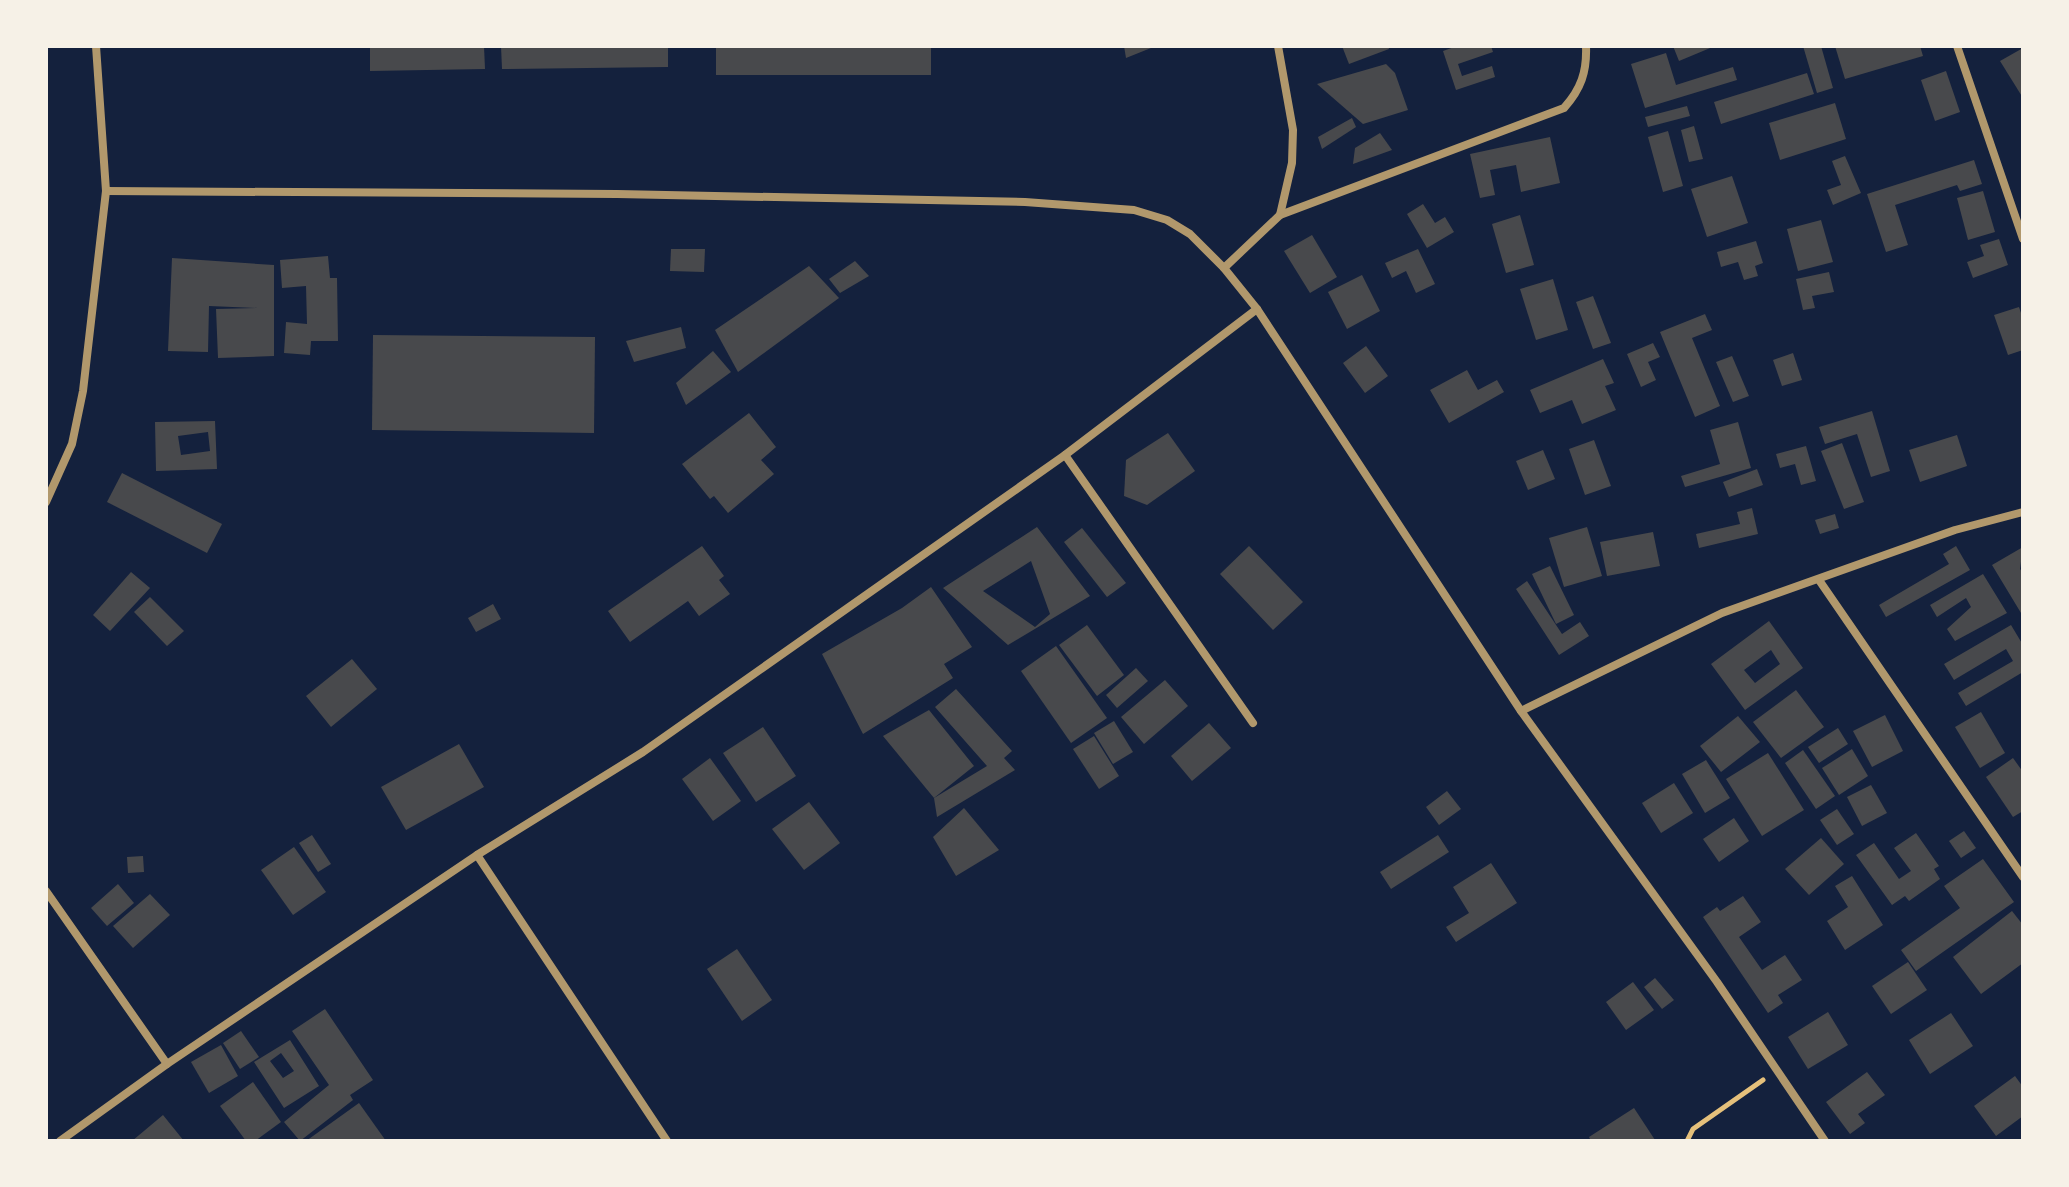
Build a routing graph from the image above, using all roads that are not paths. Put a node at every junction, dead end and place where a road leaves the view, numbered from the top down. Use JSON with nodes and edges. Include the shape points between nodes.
{"nodes":[{"id":1,"x":96,"y":46,"type":"edge"},
{"id":2,"x":1278,"y":46,"type":"edge"},
{"id":3,"x":1586,"y":46,"type":"edge"},
{"id":4,"x":1957,"y":46,"type":"edge"},
{"id":5,"x":106,"y":191,"type":"junction"},
{"id":6,"x":1280,"y":215,"type":"junction"},
{"id":7,"x":2023,"y":239,"type":"edge"},
{"id":8,"x":1224,"y":268,"type":"junction"},
{"id":9,"x":1257,"y":309,"type":"junction"},
{"id":10,"x":1065,"y":455,"type":"junction"},
{"id":11,"x":46,"y":502,"type":"edge"},
{"id":12,"x":2023,"y":512,"type":"edge"},
{"id":13,"x":1819,"y":580,"type":"junction"},
{"id":14,"x":1521,"y":711,"type":"junction"},
{"id":15,"x":1253,"y":723,"type":"dead end"},
{"id":16,"x":477,"y":855,"type":"junction"},
{"id":17,"x":2023,"y":877,"type":"edge"},
{"id":18,"x":46,"y":891,"type":"edge"},
{"id":19,"x":167,"y":1064,"type":"junction"},
{"id":20,"x":60,"y":1141,"type":"edge"},
{"id":21,"x":667,"y":1141,"type":"edge"},
{"id":22,"x":1825,"y":1141,"type":"edge"}],
"edges":[{"from":1,"to":5,"type":"street"},
{"from":2,"to":6,"type":"street","via":[[1293,130],[1292,163]]},
{"from":3,"to":6,"type":"street","via":[[1580,90],[1564,108]]},
{"from":4,"to":7,"type":"street"},
{"from":5,"to":8,"type":"street","via":[[1025,202],[1134,210],[1167,220],[1190,234]]},
{"from":5,"to":11,"type":"street","via":[[83,391],[72,444]]},
{"from":6,"to":8,"type":"street"},
{"from":8,"to":9,"type":"street"},
{"from":9,"to":10,"type":"street"},
{"from":9,"to":14,"type":"street"},
{"from":10,"to":15,"type":"street"},
{"from":10,"to":16,"type":"street","via":[[643,752]]},
{"from":12,"to":13,"type":"street","via":[[1955,530]]},
{"from":13,"to":14,"type":"street","via":[[1722,613]]},
{"from":13,"to":17,"type":"street"},
{"from":14,"to":22,"type":"street"},
{"from":16,"to":19,"type":"street"},
{"from":16,"to":21,"type":"street"},
{"from":18,"to":19,"type":"street"},
{"from":19,"to":20,"type":"street"}]}
